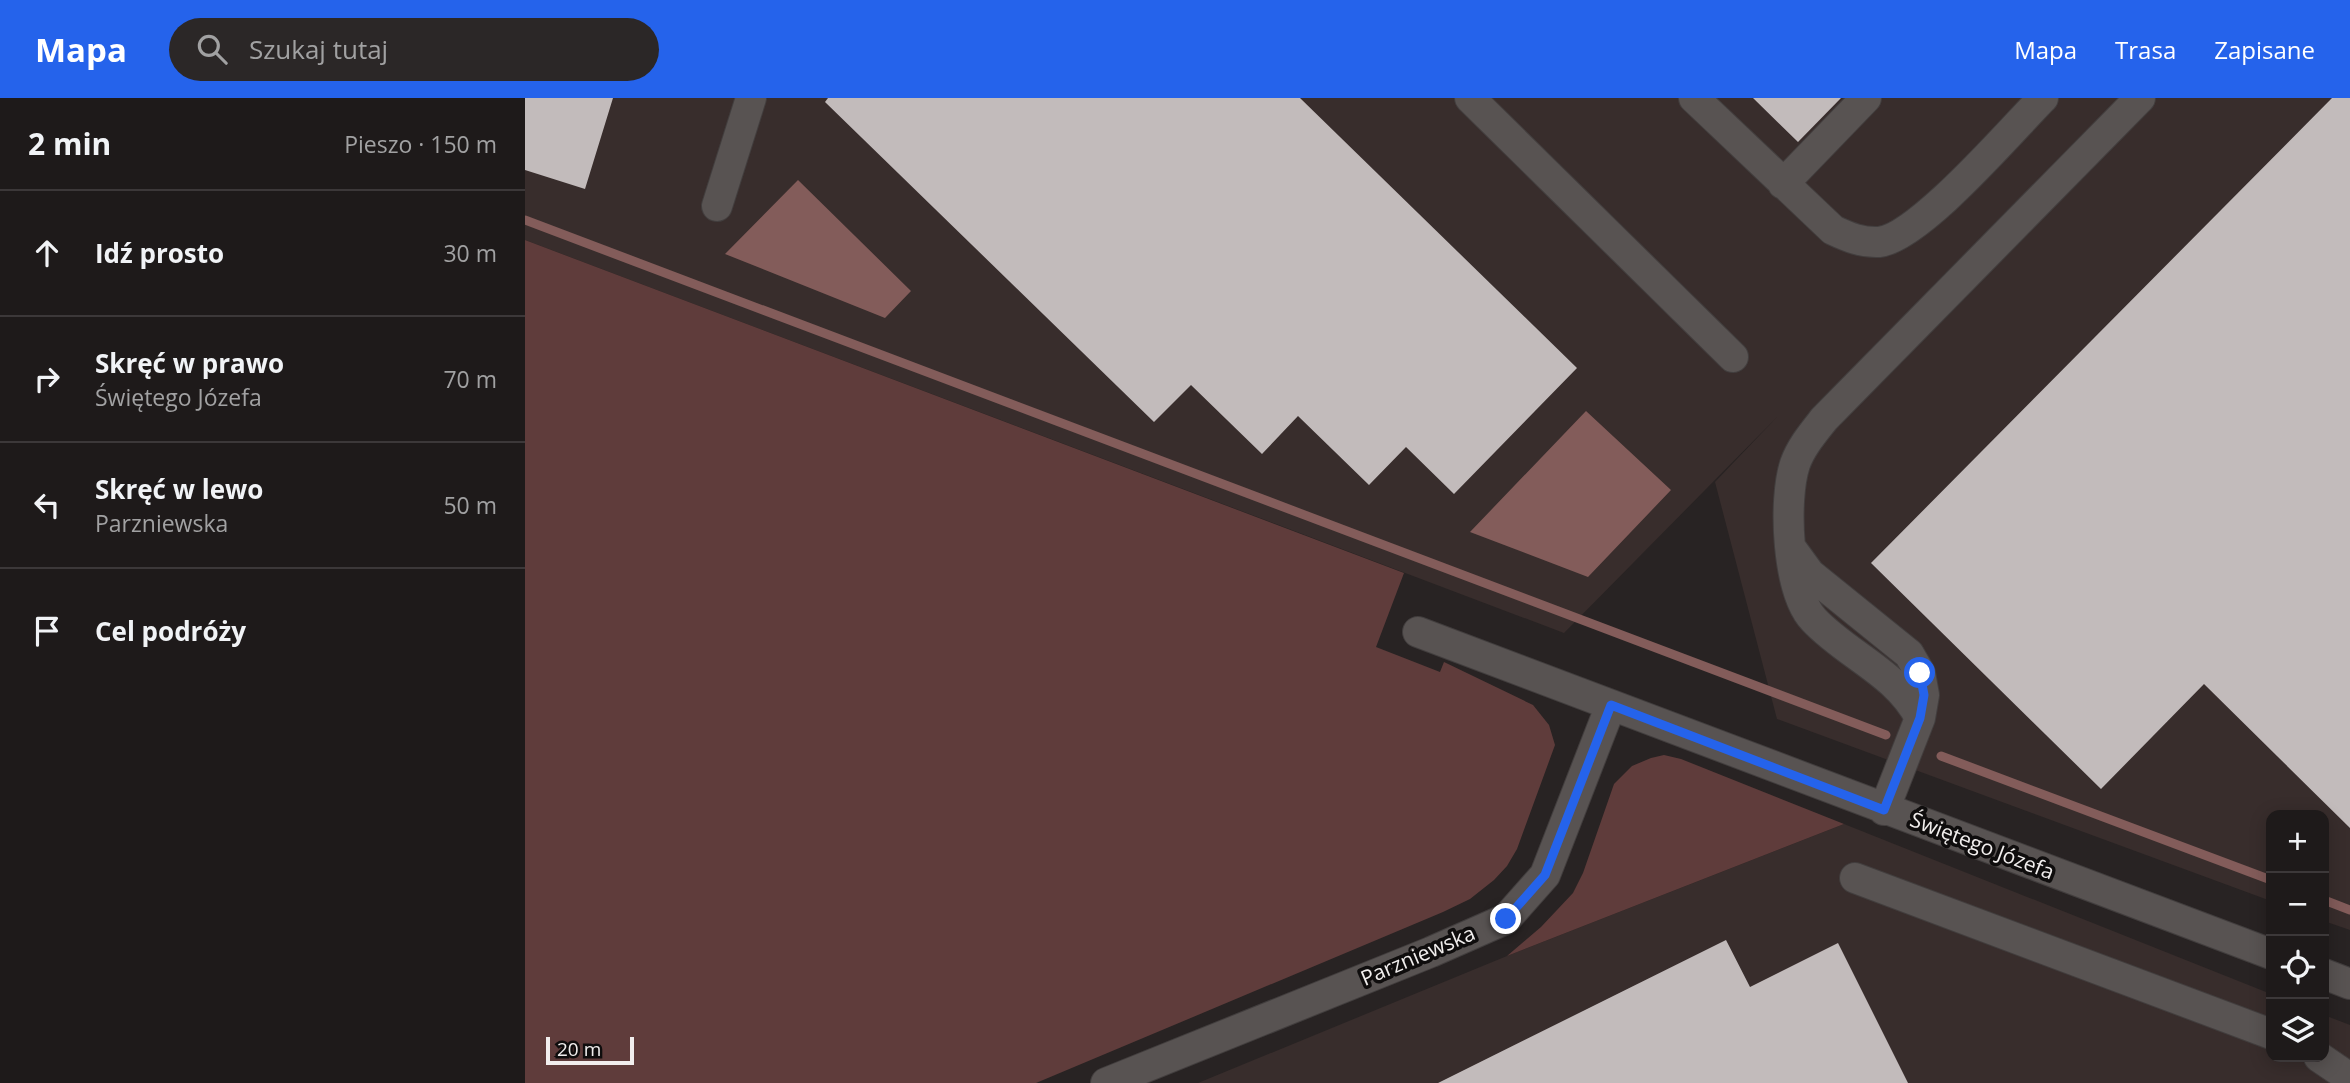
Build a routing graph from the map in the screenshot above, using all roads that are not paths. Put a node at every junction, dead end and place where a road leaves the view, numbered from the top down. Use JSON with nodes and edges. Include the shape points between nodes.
{"nodes":[{"id":1,"x":751,"y":98,"type":"edge"},
{"id":2,"x":1470,"y":98,"type":"edge"},
{"id":3,"x":1694,"y":98,"type":"edge"},
{"id":4,"x":1866,"y":98,"type":"edge"},
{"id":5,"x":2043,"y":98,"type":"edge"},
{"id":6,"x":2140,"y":98,"type":"edge"},
{"id":7,"x":1783,"y":184,"type":"junction"},
{"id":8,"x":717,"y":206,"type":"dead end"},
{"id":9,"x":1733,"y":357,"type":"dead end"},
{"id":10,"x":1418,"y":632,"type":"dead end"},
{"id":11,"x":1611,"y":705,"type":"junction"},
{"id":12,"x":1884,"y":810,"type":"junction"},
{"id":13,"x":1856,"y":878,"type":"dead end"},
{"id":14,"x":2266,"y":952,"type":"edge"},
{"id":15,"x":2329,"y":976,"type":"edge"},
{"id":16,"x":2350,"y":984,"type":"edge"},
{"id":17,"x":2266,"y":1032,"type":"edge"},
{"id":18,"x":2326,"y":1062,"type":"edge"},
{"id":19,"x":2350,"y":1079,"type":"edge"},
{"id":20,"x":1106,"y":1083,"type":"edge"}],
"edges":[{"from":1,"to":8,"type":"street"},
{"from":2,"to":9,"type":"street"},
{"from":3,"to":7,"type":"street"},
{"from":4,"to":7,"type":"street"},
{"from":5,"to":7,"type":"street","via":[[1931,212],[1881,242],[1856,240],[1833,230]]},
{"from":6,"to":12,"type":"street","via":[[1823,419],[1795,463],[1790,486],[1790,548],[1801,598],[1827,634],[1898,686],[1920,718]]},
{"from":10,"to":11,"type":"street","name":"Świętego Józefa"},
{"from":11,"to":12,"type":"street","name":"Świętego Józefa"},
{"from":11,"to":20,"type":"street","name":"Parzniewska","via":[[1545,875],[1506,919]]},
{"from":12,"to":14,"type":"street","name":"Świętego Józefa"},
{"from":13,"to":17,"type":"street"},
{"from":15,"to":16,"type":"street"},
{"from":18,"to":19,"type":"street"}]}
